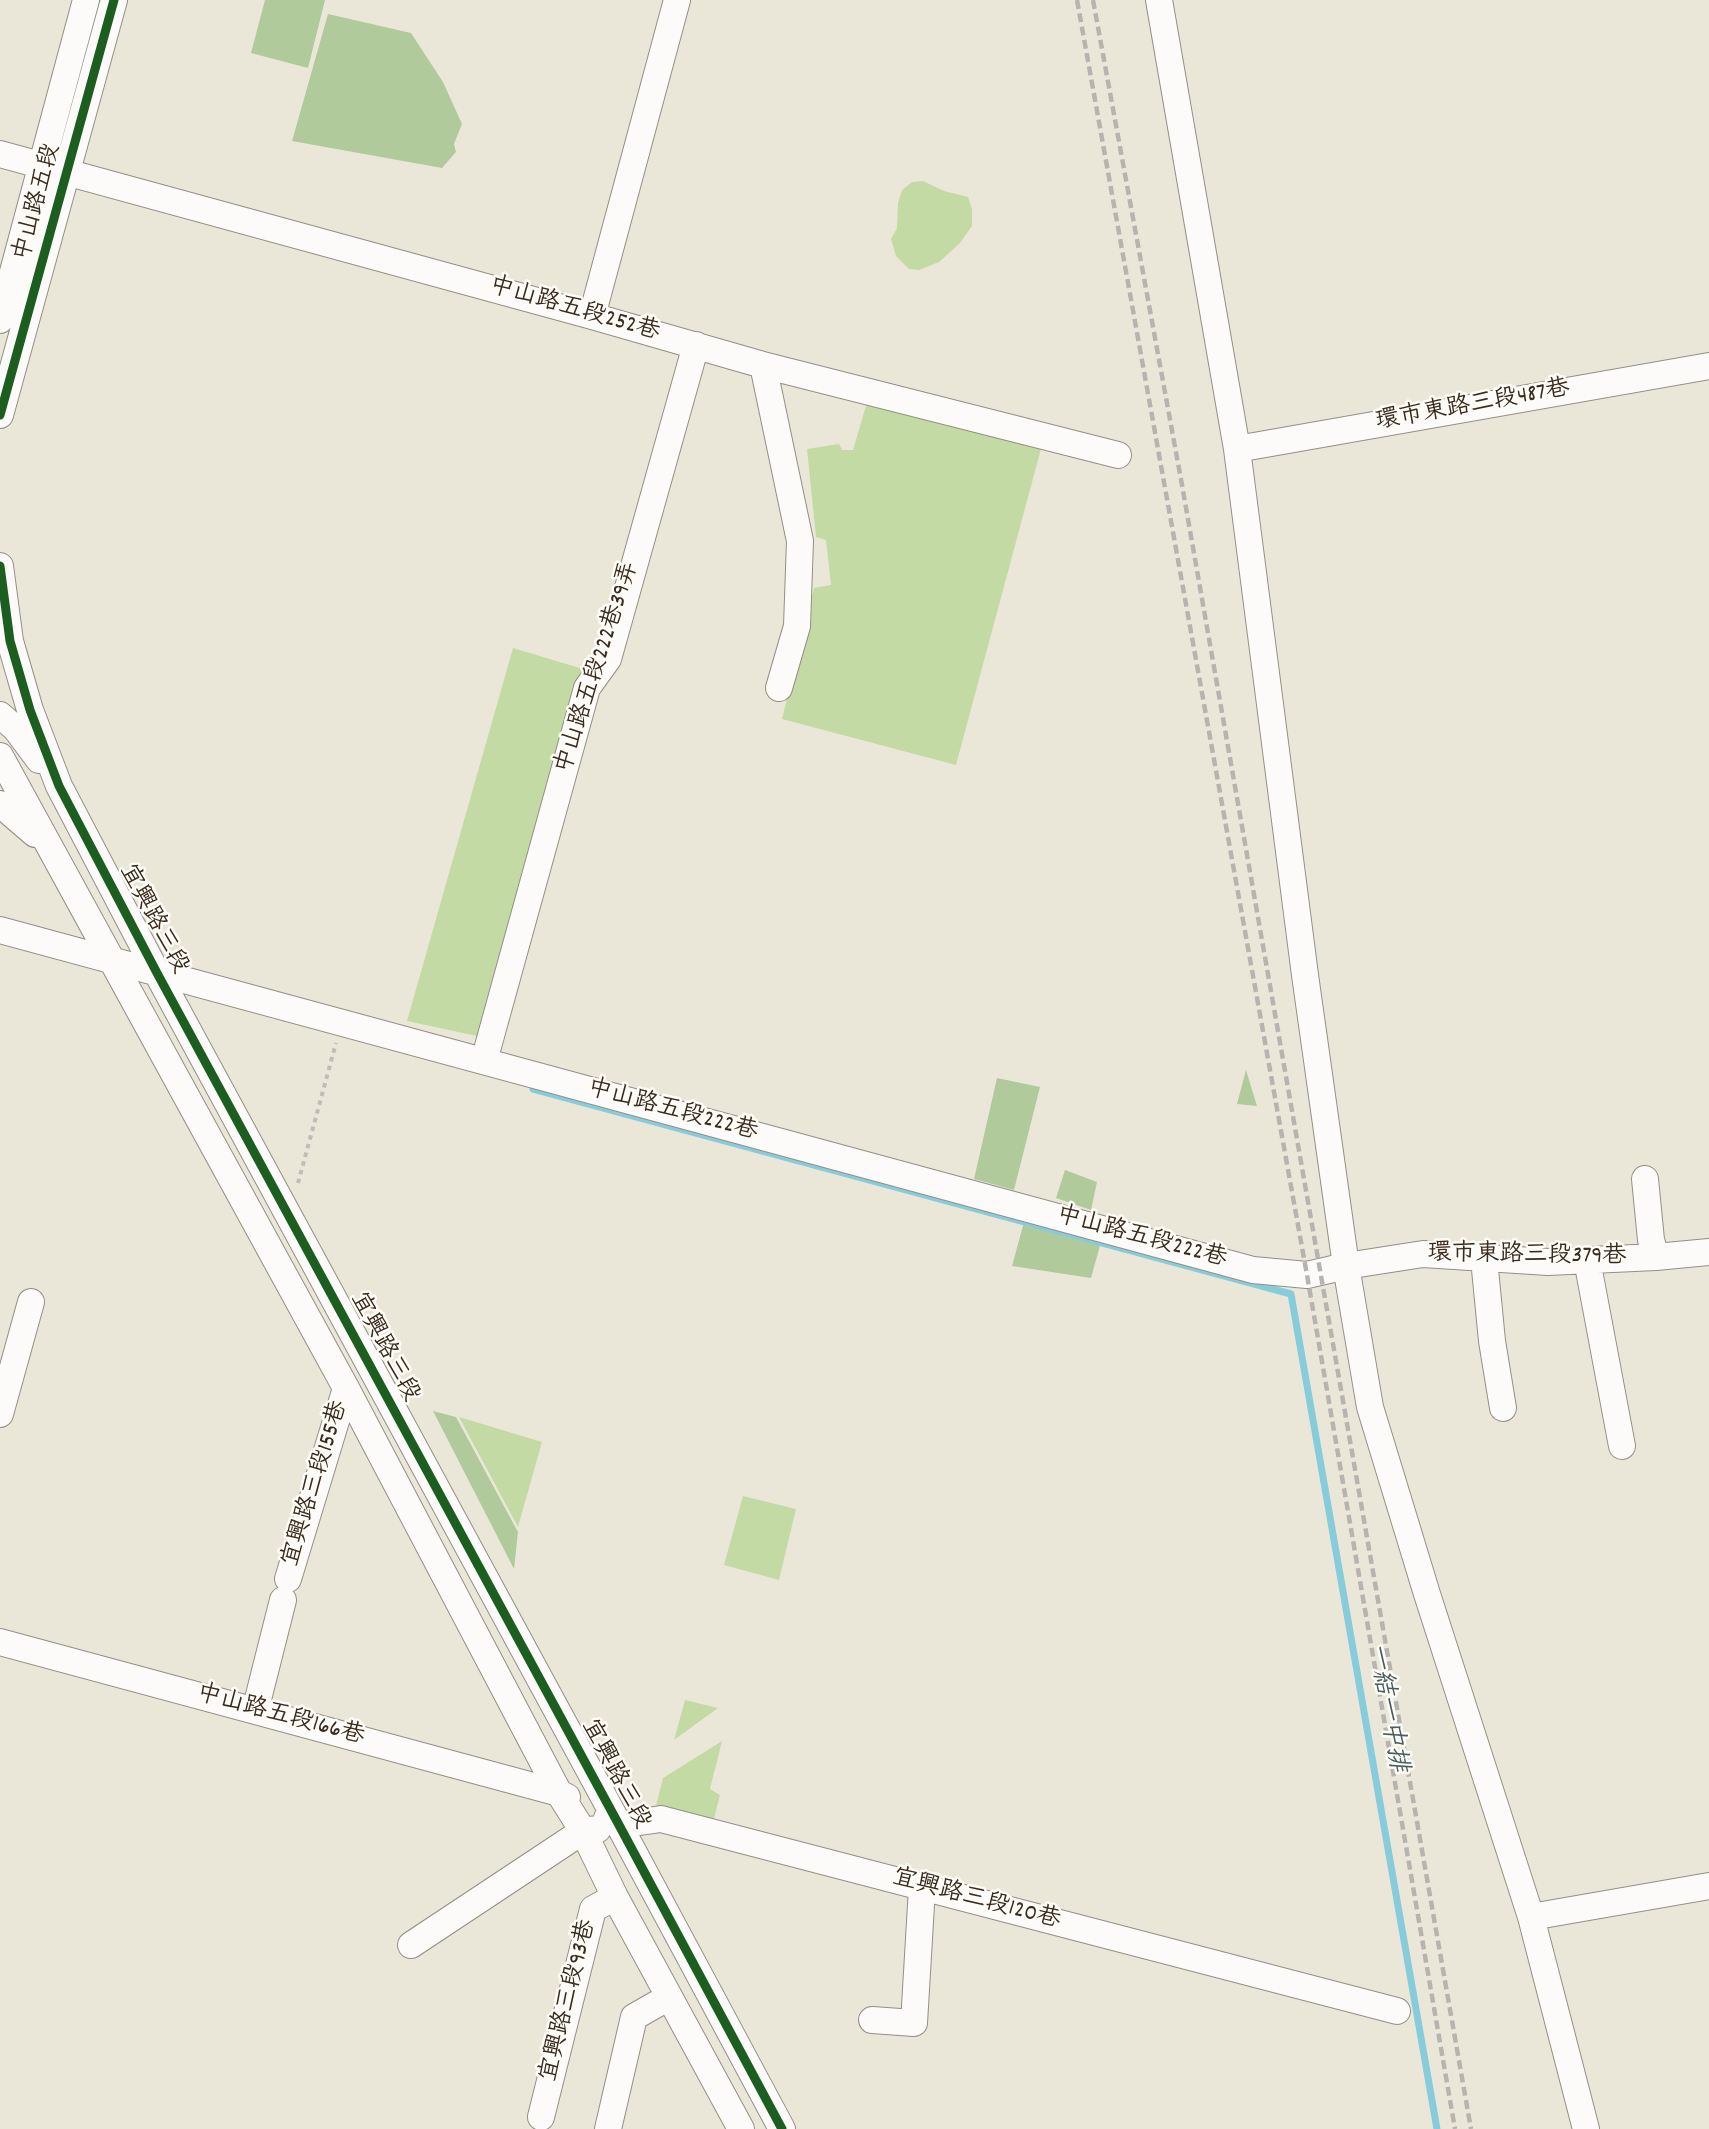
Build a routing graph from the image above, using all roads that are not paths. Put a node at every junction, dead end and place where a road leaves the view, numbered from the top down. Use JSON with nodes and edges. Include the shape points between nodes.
{"nodes":[{"id":1,"x":86,"y":0,"type":"edge"},
{"id":2,"x":114,"y":0,"type":"edge"},
{"id":3,"x":677,"y":0,"type":"edge"},
{"id":4,"x":1159,"y":0,"type":"edge"},
{"id":5,"x":0,"y":154,"type":"edge"},
{"id":6,"x":43,"y":165,"type":"junction"},
{"id":7,"x":68,"y":171,"type":"junction"},
{"id":8,"x":592,"y":316,"type":"junction"},
{"id":9,"x":0,"y":320,"type":"edge"},
{"id":10,"x":696,"y":345,"type":"junction"},
{"id":11,"x":763,"y":365,"type":"junction"},
{"id":12,"x":1709,"y":366,"type":"edge"},
{"id":13,"x":0,"y":415,"type":"edge"},
{"id":14,"x":1237,"y":449,"type":"junction"},
{"id":15,"x":1118,"y":455,"type":"dead end"},
{"id":16,"x":0,"y":566,"type":"edge"},
{"id":17,"x":779,"y":688,"type":"dead end"},
{"id":18,"x":0,"y":714,"type":"edge"},
{"id":19,"x":0,"y":756,"type":"edge"},
{"id":20,"x":59,"y":786,"type":"junction"},
{"id":21,"x":0,"y":804,"type":"edge"},
{"id":22,"x":50,"y":849,"type":"junction"},
{"id":23,"x":0,"y":930,"type":"edge"},
{"id":24,"x":112,"y":961,"type":"junction"},
{"id":25,"x":157,"y":973,"type":"junction"},
{"id":26,"x":484,"y":1061,"type":"junction"},
{"id":27,"x":1645,"y":1179,"type":"dead end"},
{"id":28,"x":1709,"y":1252,"type":"edge"},
{"id":29,"x":1656,"y":1257,"type":"junction"},
{"id":30,"x":1484,"y":1259,"type":"junction"},
{"id":31,"x":1587,"y":1260,"type":"junction"},
{"id":32,"x":1346,"y":1266,"type":"junction"},
{"id":33,"x":31,"y":1302,"type":"dead end"},
{"id":34,"x":346,"y":1388,"type":"junction"},
{"id":35,"x":1503,"y":1408,"type":"dead end"},
{"id":36,"x":0,"y":1414,"type":"edge"},
{"id":37,"x":1622,"y":1446,"type":"dead end"},
{"id":38,"x":0,"y":1642,"type":"edge"},
{"id":39,"x":255,"y":1711,"type":"junction"},
{"id":40,"x":559,"y":1793,"type":"junction"},
{"id":41,"x":619,"y":1825,"type":"junction"},
{"id":42,"x":584,"y":1831,"type":"junction"},
{"id":43,"x":1709,"y":1886,"type":"edge"},
{"id":44,"x":922,"y":1888,"type":"junction"},
{"id":45,"x":615,"y":1897,"type":"junction"},
{"id":46,"x":1531,"y":1917,"type":"junction"},
{"id":47,"x":411,"y":1945,"type":"dead end"},
{"id":48,"x":669,"y":1997,"type":"junction"},
{"id":49,"x":1397,"y":2011,"type":"dead end"},
{"id":50,"x":872,"y":2020,"type":"dead end"},
{"id":51,"x":541,"y":2117,"type":"dead end"},
{"id":52,"x":608,"y":2129,"type":"edge"},
{"id":53,"x":741,"y":2129,"type":"edge"},
{"id":54,"x":782,"y":2129,"type":"edge"},
{"id":55,"x":1586,"y":2129,"type":"edge"}],
"edges":[{"from":1,"to":6,"type":"street","name":"中山路五段"},
{"from":2,"to":7,"type":"street","name":"中山路五段"},
{"from":3,"to":8,"type":"street"},
{"from":4,"to":14,"type":"street"},
{"from":5,"to":6,"type":"street","name":"中山路五段252巷"},
{"from":6,"to":7,"type":"street","name":"中山路五段252巷"},
{"from":6,"to":9,"type":"street","name":"中山路五段"},
{"from":7,"to":8,"type":"street","name":"中山路五段252巷"},
{"from":7,"to":13,"type":"street","name":"中山路五段"},
{"from":8,"to":10,"type":"street","name":"中山路五段252巷"},
{"from":10,"to":11,"type":"street","name":"中山路五段252巷"},
{"from":10,"to":26,"type":"street","name":"中山路五段222巷39弄","via":[[608,659],[587,688]]},
{"from":11,"to":15,"type":"street","name":"中山路五段252巷"},
{"from":11,"to":17,"type":"street","via":[[800,541],[797,626]]},
{"from":12,"to":14,"type":"street","name":"環市東路三段487巷"},
{"from":14,"to":32,"type":"street"},
{"from":16,"to":20,"type":"street","name":"宜興路三段","via":[[10,641],[30,710]]},
{"from":18,"to":20,"type":"street","name":"宜興路三段"},
{"from":19,"to":22,"type":"street"},
{"from":20,"to":25,"type":"street","name":"宜興路三段"},
{"from":21,"to":22,"type":"street"},
{"from":22,"to":24,"type":"street"},
{"from":23,"to":24,"type":"street","name":"中山路五段222巷"},
{"from":24,"to":25,"type":"street","name":"中山路五段222巷"},
{"from":24,"to":34,"type":"street"},
{"from":25,"to":26,"type":"street","name":"中山路五段222巷"},
{"from":25,"to":41,"type":"street","name":"宜興路三段"},
{"from":26,"to":32,"type":"street","name":"中山路五段222巷","via":[[1253,1269],[1307,1275]]},
{"from":27,"to":29,"type":"street"},
{"from":28,"to":29,"type":"street","name":"環市東路三段379巷"},
{"from":29,"to":31,"type":"street","name":"環市東路三段379巷"},
{"from":30,"to":31,"type":"street","name":"環市東路三段379巷"},
{"from":30,"to":32,"type":"street","name":"環市東路三段379巷","via":[[1423,1254]]},
{"from":30,"to":35,"type":"street"},
{"from":31,"to":37,"type":"street"},
{"from":32,"to":46,"type":"street","via":[[1371,1407]]},
{"from":33,"to":36,"type":"street"},
{"from":34,"to":39,"type":"street","name":"宜興路三段155巷"},
{"from":34,"to":40,"type":"street"},
{"from":38,"to":39,"type":"street","name":"中山路五段166巷"},
{"from":39,"to":40,"type":"street","name":"中山路五段166巷"},
{"from":40,"to":41,"type":"street"},
{"from":40,"to":42,"type":"street"},
{"from":41,"to":42,"type":"street","name":"宜興路三段120巷"},
{"from":41,"to":44,"type":"street","name":"宜興路三段120巷","via":[[661,1819]]},
{"from":41,"to":54,"type":"street","name":"宜興路三段"},
{"from":42,"to":45,"type":"street"},
{"from":42,"to":47,"type":"street"},
{"from":43,"to":46,"type":"street"},
{"from":44,"to":49,"type":"street","name":"宜興路三段120巷"},
{"from":44,"to":50,"type":"street","via":[[914,2023]]},
{"from":45,"to":48,"type":"street"},
{"from":45,"to":51,"type":"street","name":"宜興路三段93巷","via":[[593,1909]]},
{"from":46,"to":55,"type":"street"},
{"from":48,"to":52,"type":"street","via":[[634,2017]]},
{"from":48,"to":53,"type":"street"}]}
